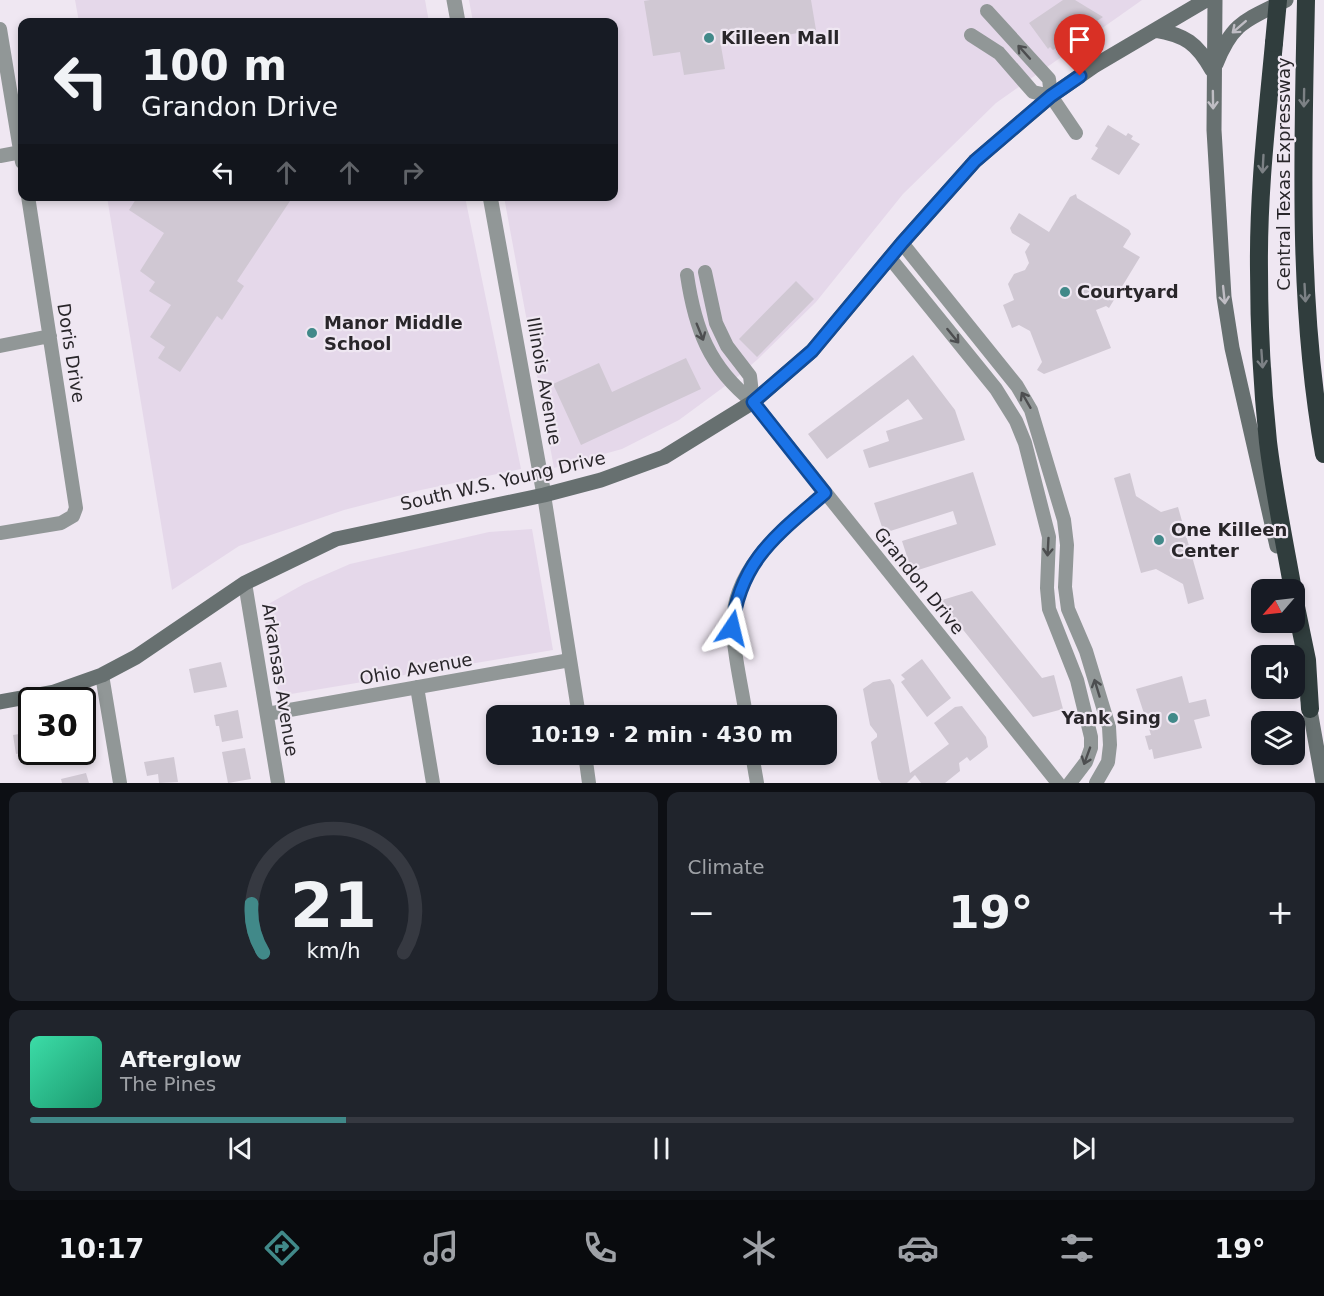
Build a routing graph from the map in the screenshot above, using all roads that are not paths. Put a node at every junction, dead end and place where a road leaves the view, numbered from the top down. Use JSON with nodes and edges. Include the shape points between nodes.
{"nodes":[{"id":1,"x":454,"y":0,"type":"edge"},
{"id":2,"x":1206,"y":0,"type":"edge"},
{"id":3,"x":1215,"y":0,"type":"edge"},
{"id":4,"x":1278,"y":0,"type":"edge"},
{"id":5,"x":1286,"y":0,"type":"edge"},
{"id":6,"x":1306,"y":0,"type":"edge"},
{"id":7,"x":987,"y":11,"type":"dead end"},
{"id":8,"x":457,"y":18,"type":"edge"},
{"id":9,"x":0,"y":29,"type":"edge"},
{"id":10,"x":1155,"y":30,"type":"junction"},
{"id":11,"x":971,"y":35,"type":"dead end"},
{"id":12,"x":1213,"y":73,"type":"junction"},
{"id":13,"x":1051,"y":96,"type":"junction"},
{"id":14,"x":1076,"y":133,"type":"dead end"},
{"id":15,"x":18,"y":134,"type":"edge"},
{"id":16,"x":0,"y":156,"type":"edge"},
{"id":17,"x":18,"y":157,"type":"edge"},
{"id":18,"x":29,"y":201,"type":"edge"},
{"id":19,"x":491,"y":201,"type":"edge"},
{"id":20,"x":902,"y":243,"type":"junction"},
{"id":21,"x":890,"y":258,"type":"junction"},
{"id":22,"x":705,"y":272,"type":"dead end"},
{"id":23,"x":687,"y":275,"type":"dead end"},
{"id":24,"x":949,"y":302,"type":"junction"},
{"id":25,"x":935,"y":314,"type":"junction"},
{"id":26,"x":50,"y":336,"type":"junction"},
{"id":27,"x":0,"y":345,"type":"edge"},
{"id":28,"x":753,"y":402,"type":"junction"},
{"id":29,"x":1041,"y":438,"type":"junction"},
{"id":30,"x":1024,"y":443,"type":"junction"},
{"id":31,"x":1324,"y":454,"type":"edge"},
{"id":32,"x":825,"y":493,"type":"junction"},
{"id":33,"x":544,"y":495,"type":"junction"},
{"id":34,"x":1058,"y":500,"type":"junction"},
{"id":35,"x":1042,"y":509,"type":"junction"},
{"id":36,"x":0,"y":533,"type":"edge"},
{"id":37,"x":1284,"y":579,"type":"edge"},
{"id":38,"x":1291,"y":579,"type":"edge"},
{"id":39,"x":245,"y":583,"type":"junction"},
{"id":40,"x":1296,"y":633,"type":"edge"},
{"id":41,"x":1301,"y":633,"type":"edge"},
{"id":42,"x":1082,"y":643,"type":"junction"},
{"id":43,"x":1066,"y":650,"type":"junction"},
{"id":44,"x":570,"y":660,"type":"junction"},
{"id":45,"x":102,"y":675,"type":"junction"},
{"id":46,"x":417,"y":687,"type":"junction"},
{"id":47,"x":0,"y":702,"type":"edge"},
{"id":48,"x":577,"y":705,"type":"edge"},
{"id":49,"x":744,"y":705,"type":"edge"},
{"id":50,"x":1310,"y":709,"type":"junction"},
{"id":51,"x":1105,"y":713,"type":"junction"},
{"id":52,"x":267,"y":714,"type":"junction"},
{"id":53,"x":1086,"y":718,"type":"junction"},
{"id":54,"x":587,"y":765,"type":"edge"},
{"id":55,"x":754,"y":765,"type":"edge"},
{"id":56,"x":120,"y":783,"type":"edge"},
{"id":57,"x":278,"y":783,"type":"edge"},
{"id":58,"x":433,"y":783,"type":"edge"},
{"id":59,"x":589,"y":783,"type":"edge"},
{"id":60,"x":757,"y":783,"type":"edge"},
{"id":61,"x":1058,"y":783,"type":"edge"},
{"id":62,"x":1070,"y":783,"type":"edge"},
{"id":63,"x":1095,"y":783,"type":"edge"},
{"id":64,"x":1323,"y":783,"type":"edge"}],
"edges":[{"from":1,"to":8,"type":"street"},
{"from":2,"to":10,"type":"main road","name":"South W.S. Young Drive"},
{"from":3,"to":12,"type":"main road"},
{"from":4,"to":38,"type":"highway","one_way":true,"bridge":true,"via":[[1258,267],[1268,441]]},
{"from":5,"to":12,"type":"main road","one_way":true,"via":[[1241,23]]},
{"from":6,"to":31,"type":"highway","name":"Central Texas Expressway","one_way":true,"via":[[1302,218],[1306,302]]},
{"from":13,"to":7,"type":"street","one_way":true,"via":[[1049,79]]},
{"from":9,"to":15,"type":"street"},
{"from":10,"to":12,"type":"main road","via":[[1173,33],[1192,43]]},
{"from":10,"to":13,"type":"main road","name":"South W.S. Young Drive"},
{"from":11,"to":13,"type":"street","via":[[999,53],[1033,92]]},
{"from":12,"to":37,"type":"main road","one_way":true,"via":[[1224,297]]},
{"from":13,"to":14,"type":"street"},
{"from":13,"to":20,"type":"main road","name":"South W.S. Young Drive","via":[[975,161]]},
{"from":16,"to":17,"type":"street"},
{"from":18,"to":26,"type":"street","name":"Doris Drive"},
{"from":19,"to":33,"type":"street","name":"Illinois Avenue"},
{"from":20,"to":21,"type":"main road","name":"South W.S. Young Drive"},
{"from":20,"to":24,"type":"street"},
{"from":21,"to":25,"type":"street"},
{"from":21,"to":28,"type":"main road","name":"South W.S. Young Drive","via":[[812,351]]},
{"from":22,"to":28,"type":"street","via":[[716,323],[750,376]]},
{"from":23,"to":28,"type":"street","name":"Grandon Drive","one_way":true,"via":[[698,328],[707,347],[733,386]]},
{"from":24,"to":25,"type":"street"},
{"from":29,"to":24,"type":"street","one_way":true,"via":[[1017,386]]},
{"from":25,"to":30,"type":"street","one_way":true,"via":[[1008,405]]},
{"from":26,"to":27,"type":"street"},
{"from":26,"to":36,"type":"street","name":"Doris Drive","via":[[76,508],[73,516],[61,523]]},
{"from":28,"to":32,"type":"street","name":"Grandon Drive"},
{"from":28,"to":33,"type":"main road","name":"South W.S. Young Drive","via":[[664,457]]},
{"from":29,"to":30,"type":"street"},
{"from":29,"to":34,"type":"street"},
{"from":30,"to":35,"type":"street"},
{"from":32,"to":49,"type":"street","via":[[758,555],[740,589],[732,628]]},
{"from":32,"to":61,"type":"street","name":"Grandon Drive"},
{"from":33,"to":39,"type":"main road","name":"South W.S. Young Drive","via":[[336,539]]},
{"from":33,"to":44,"type":"street","name":"Illinois Avenue"},
{"from":34,"to":35,"type":"street"},
{"from":34,"to":42,"type":"street","via":[[1067,545],[1068,609]]},
{"from":35,"to":43,"type":"street","one_way":true,"via":[[1048,537],[1049,609]]},
{"from":39,"to":45,"type":"main road","name":"South W.S. Young Drive","via":[[136,657]]},
{"from":39,"to":52,"type":"street","name":"Arkansas Avenue"},
{"from":40,"to":50,"type":"main road"},
{"from":41,"to":50,"type":"highway"},
{"from":42,"to":43,"type":"street"},
{"from":51,"to":42,"type":"street","one_way":true},
{"from":43,"to":53,"type":"street"},
{"from":44,"to":46,"type":"street","name":"Ohio Avenue"},
{"from":44,"to":48,"type":"street","name":"Illinois Avenue"},
{"from":45,"to":47,"type":"main road","name":"South W.S. Young Drive","via":[[54,692]]},
{"from":45,"to":56,"type":"street"},
{"from":46,"to":52,"type":"street","name":"Ohio Avenue"},
{"from":46,"to":58,"type":"street"},
{"from":50,"to":64,"type":"main road"},
{"from":51,"to":53,"type":"street"},
{"from":51,"to":63,"type":"street","via":[[1109,728],[1108,762]]},
{"from":52,"to":57,"type":"street","name":"Arkansas Avenue"},
{"from":53,"to":62,"type":"street","one_way":true,"via":[[1091,748]]},
{"from":54,"to":59,"type":"street"},
{"from":55,"to":60,"type":"street"}]}
